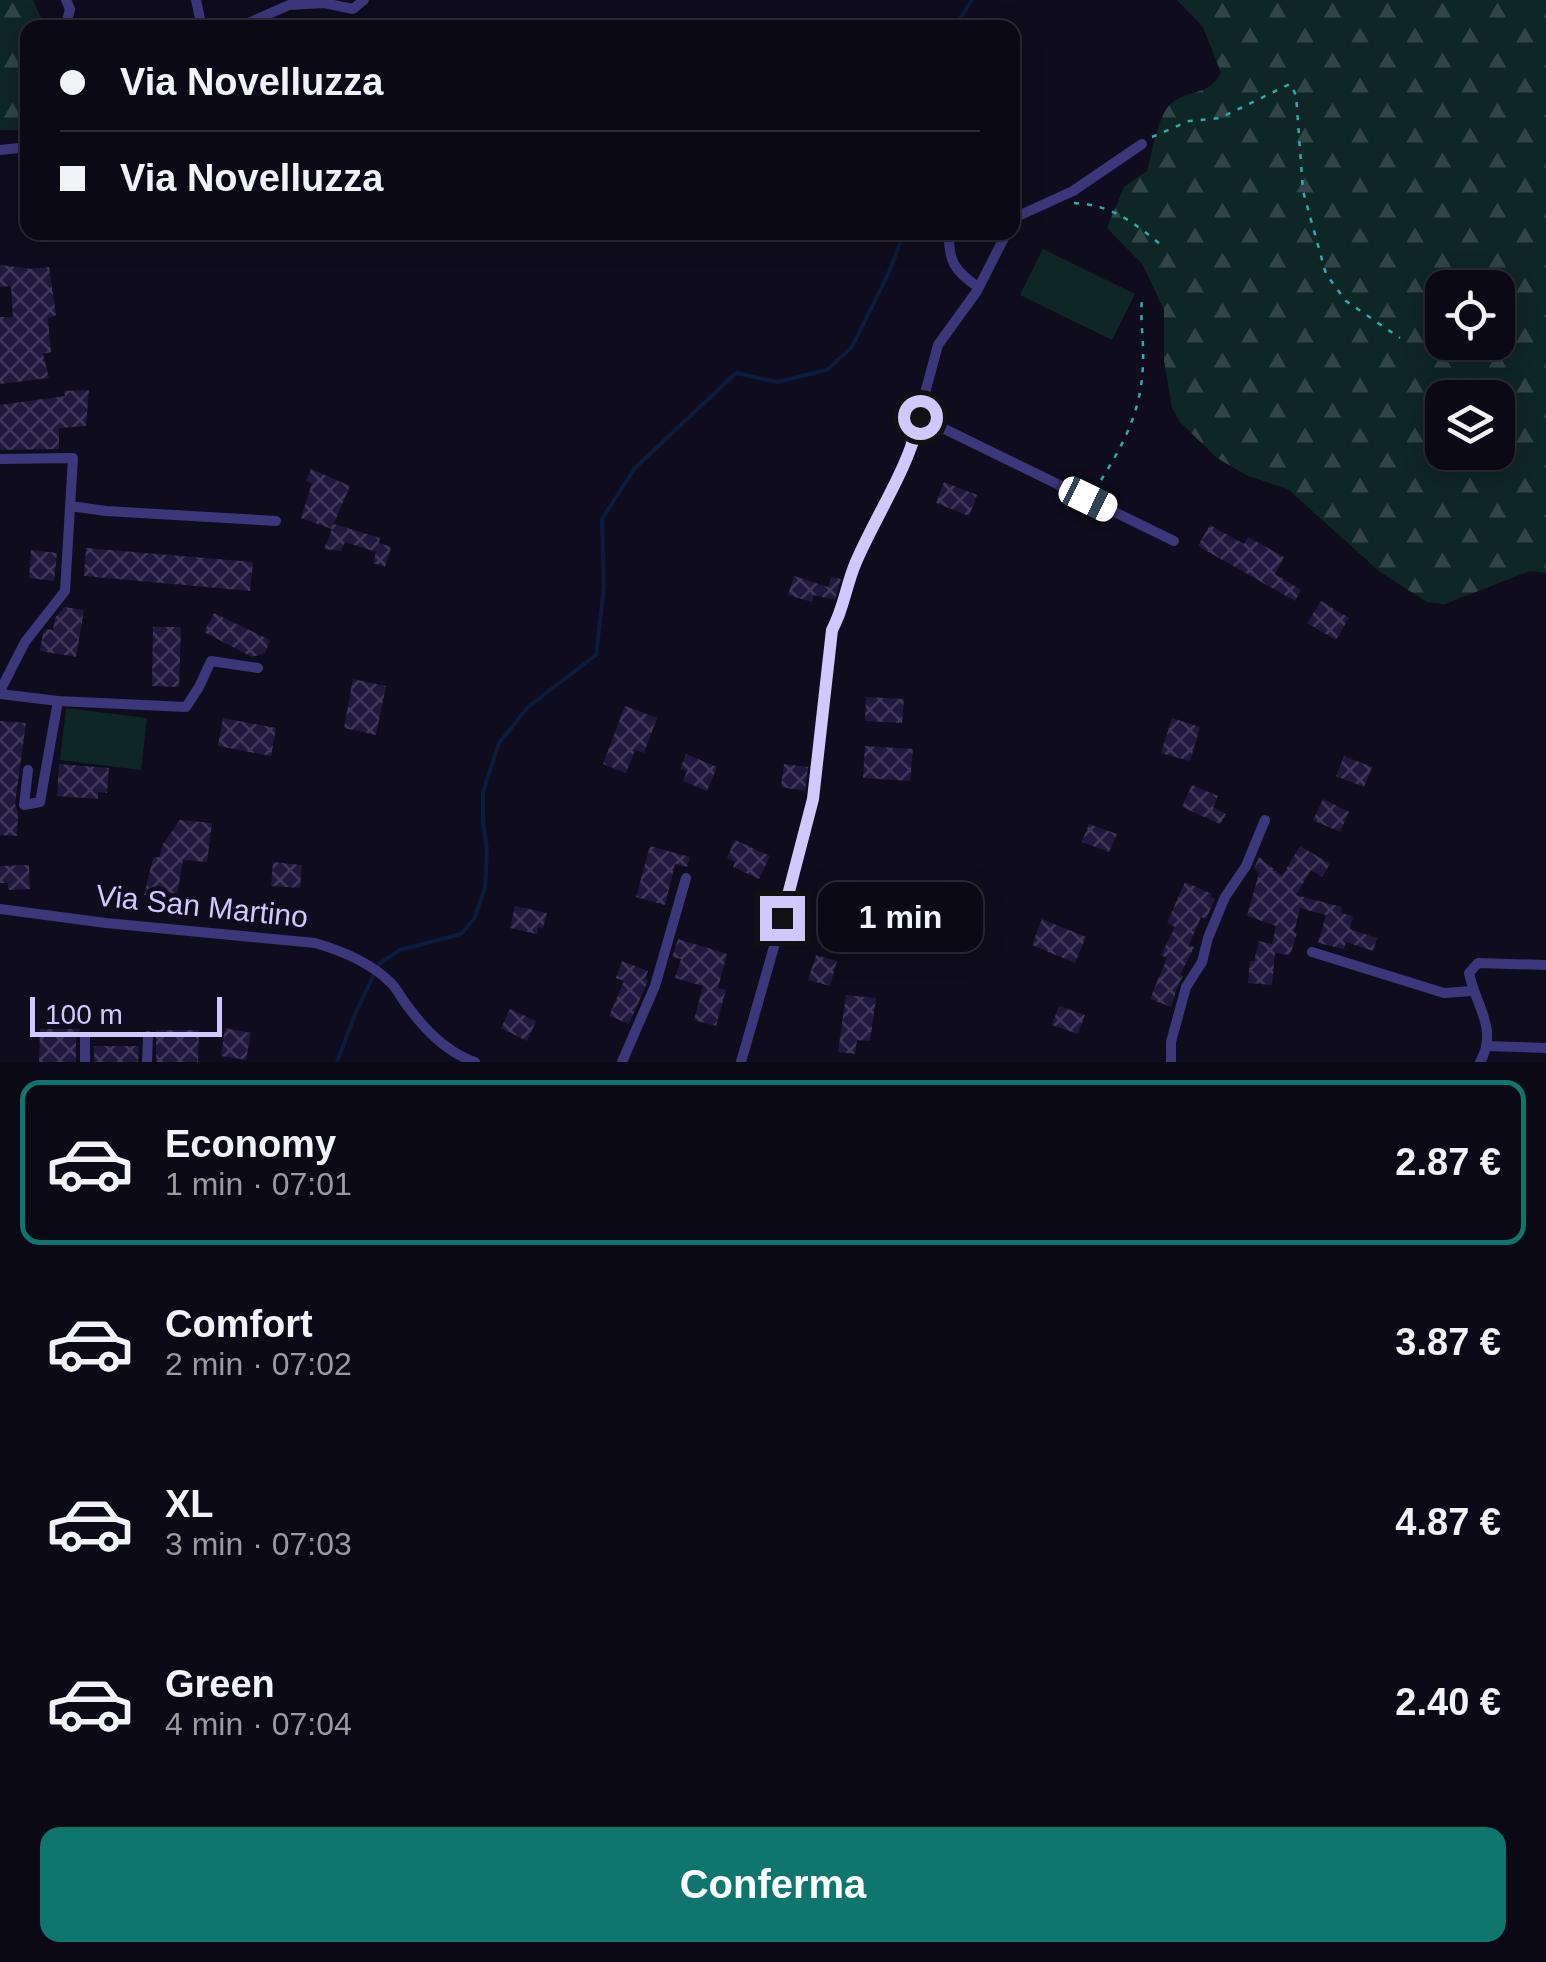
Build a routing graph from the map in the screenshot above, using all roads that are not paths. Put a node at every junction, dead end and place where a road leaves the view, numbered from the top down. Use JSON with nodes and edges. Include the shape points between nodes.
{"nodes":[{"id":1,"x":364,"y":0,"type":"edge"},
{"id":2,"x":255,"y":20,"type":"edge"},
{"id":3,"x":1142,"y":144,"type":"road end"},
{"id":4,"x":1020,"y":215,"type":"edge"},
{"id":5,"x":949,"y":240,"type":"edge"},
{"id":6,"x":1003,"y":240,"type":"edge"},
{"id":7,"x":978,"y":287,"type":"junction"},
{"id":8,"x":920,"y":417,"type":"junction"},
{"id":9,"x":0,"y":459,"type":"edge"},
{"id":10,"x":70,"y":506,"type":"junction"},
{"id":11,"x":276,"y":521,"type":"dead end"},
{"id":12,"x":1174,"y":541,"type":"dead end"},
{"id":13,"x":258,"y":668,"type":"dead end"},
{"id":14,"x":0,"y":693,"type":"edge"},
{"id":15,"x":58,"y":701,"type":"junction"},
{"id":16,"x":28,"y":770,"type":"dead end"},
{"id":17,"x":1264,"y":820,"type":"dead end"},
{"id":18,"x":686,"y":878,"type":"dead end"},
{"id":19,"x":0,"y":909,"type":"edge"},
{"id":20,"x":1312,"y":952,"type":"dead end"},
{"id":21,"x":1546,"y":965,"type":"edge"},
{"id":22,"x":1472,"y":992,"type":"junction"},
{"id":23,"x":148,"y":1036,"type":"dead end"},
{"id":24,"x":85,"y":1038,"type":"dead end"},
{"id":25,"x":1486,"y":1046,"type":"junction"},
{"id":26,"x":1546,"y":1048,"type":"edge"},
{"id":27,"x":84,"y":1062,"type":"edge"},
{"id":28,"x":147,"y":1062,"type":"edge"},
{"id":29,"x":474,"y":1062,"type":"edge"},
{"id":30,"x":622,"y":1062,"type":"edge"},
{"id":31,"x":741,"y":1062,"type":"edge"},
{"id":32,"x":1171,"y":1062,"type":"edge"},
{"id":33,"x":1480,"y":1062,"type":"edge"}],
"edges":[{"from":1,"to":2,"type":"street","via":[[352,9],[290,4]]},
{"from":3,"to":4,"type":"street","via":[[1073,191]]},
{"from":5,"to":7,"type":"street","via":[[955,266]]},
{"from":6,"to":7,"type":"street"},
{"from":7,"to":8,"type":"street","via":[[938,345]]},
{"from":8,"to":12,"type":"street"},
{"from":8,"to":31,"type":"street","via":[[832,630],[813,799]]},
{"from":9,"to":10,"type":"street","via":[[73,458]]},
{"from":10,"to":11,"type":"street"},
{"from":10,"to":14,"type":"street","via":[[65,590],[24,642]]},
{"from":13,"to":15,"type":"street","via":[[212,661],[186,707]]},
{"from":14,"to":15,"type":"street"},
{"from":15,"to":16,"type":"street","via":[[40,802],[24,805]]},
{"from":17,"to":32,"type":"street","via":[[1186,986]]},
{"from":18,"to":30,"type":"street","via":[[655,986]]},
{"from":19,"to":29,"type":"street","name":"Via San Martino","via":[[316,942],[353,956],[394,986],[448,1049]]},
{"from":20,"to":22,"type":"street","via":[[1444,993]]},
{"from":21,"to":22,"type":"street","via":[[1478,964],[1469,973]]},
{"from":22,"to":25,"type":"street","via":[[1482,1005]]},
{"from":23,"to":28,"type":"street"},
{"from":24,"to":27,"type":"street"},
{"from":25,"to":26,"type":"street"},
{"from":25,"to":33,"type":"street"}]}
